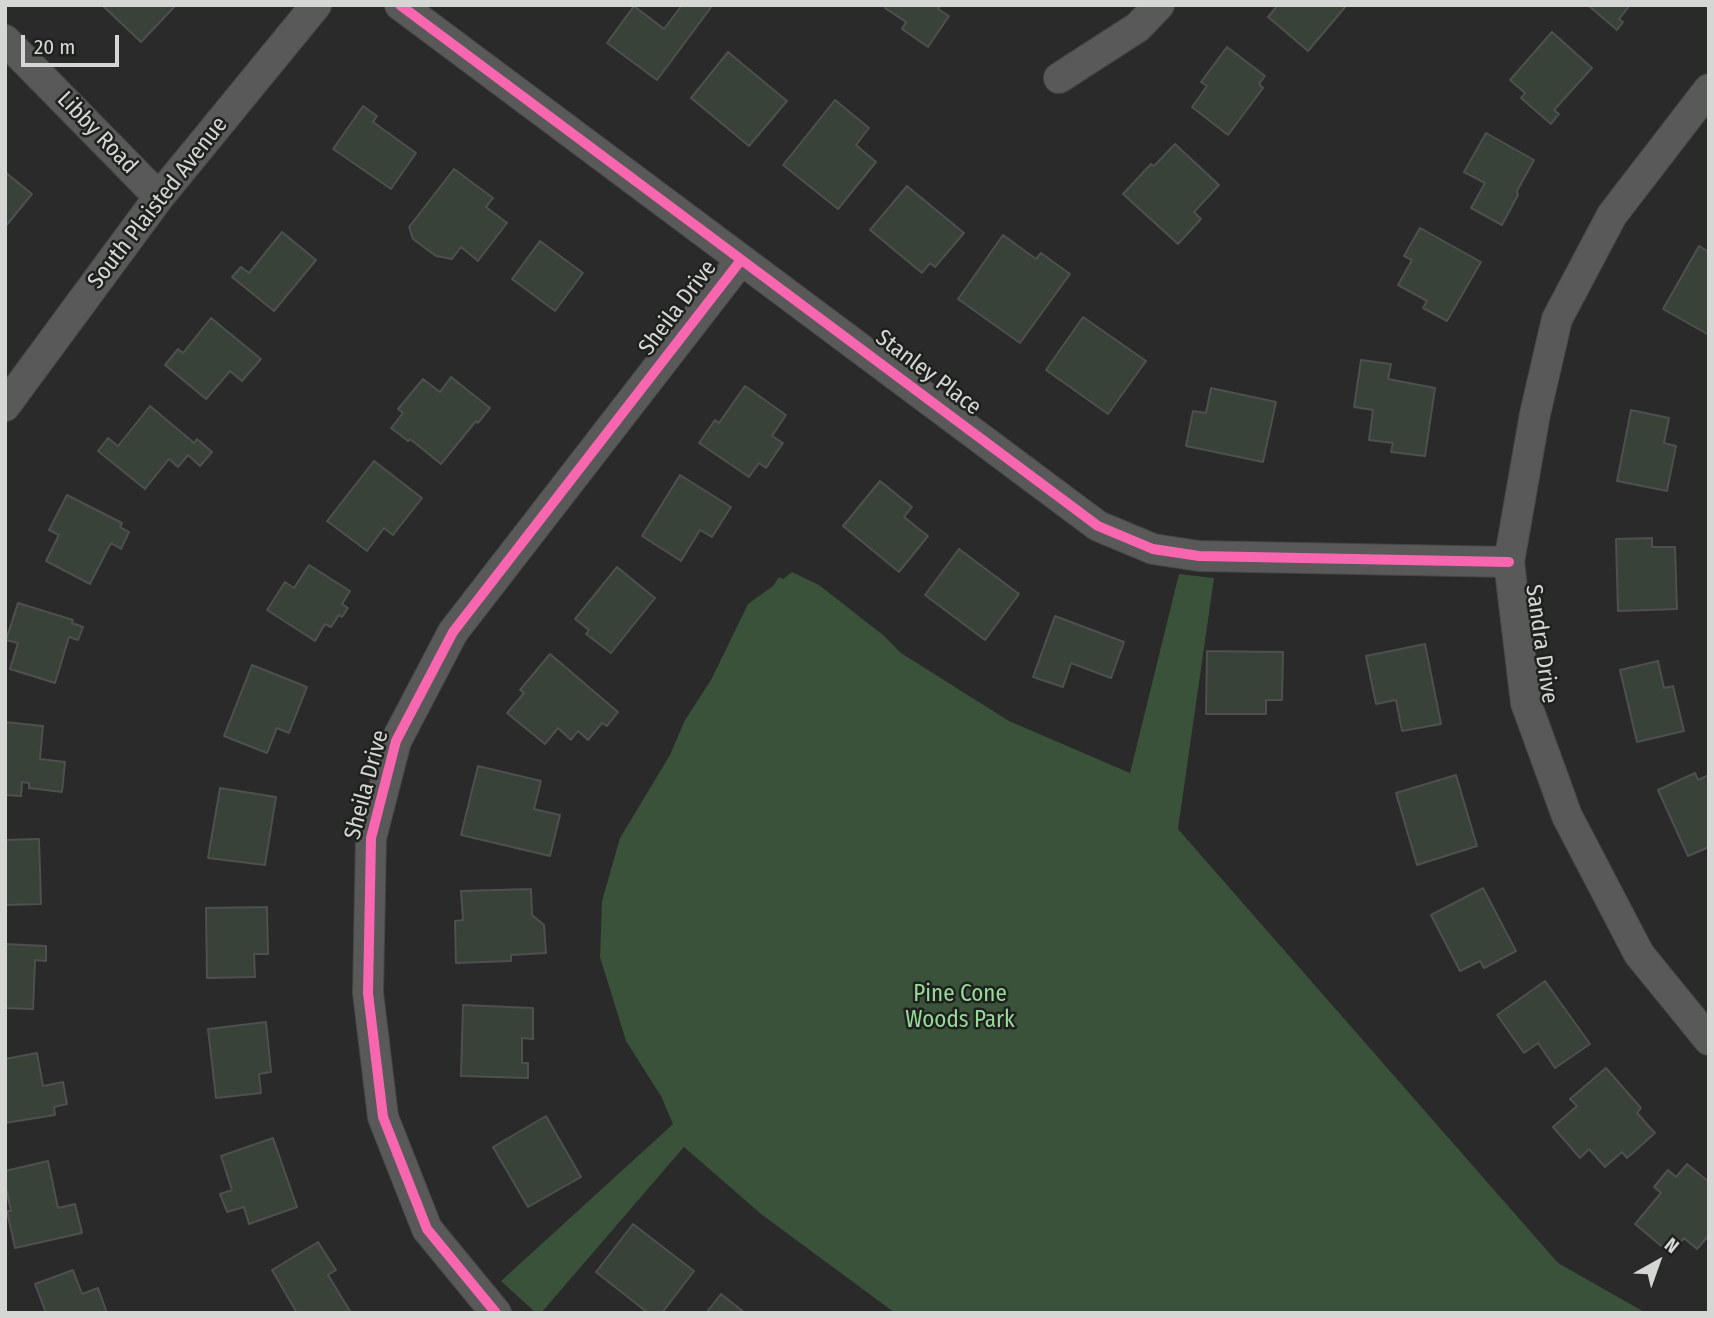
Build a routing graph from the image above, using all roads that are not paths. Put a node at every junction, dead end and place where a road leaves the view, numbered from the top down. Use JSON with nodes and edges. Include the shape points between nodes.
{"nodes":[{"id":1,"x":316,"y":5,"type":"edge"},
{"id":2,"x":400,"y":5,"type":"edge"},
{"id":3,"x":1160,"y":5,"type":"edge"},
{"id":4,"x":5,"y":40,"type":"edge"},
{"id":5,"x":1059,"y":78,"type":"dead end"},
{"id":6,"x":1709,"y":89,"type":"edge"},
{"id":7,"x":159,"y":197,"type":"junction"},
{"id":8,"x":740,"y":260,"type":"junction"},
{"id":9,"x":5,"y":406,"type":"edge"},
{"id":10,"x":1509,"y":562,"type":"junction"},
{"id":11,"x":1709,"y":1040,"type":"edge"},
{"id":12,"x":496,"y":1313,"type":"edge"}],
"edges":[{"from":1,"to":7,"type":"street","name":"South Plaisted Avenue"},
{"from":2,"to":8,"type":"street","name":"Stanley Place"},
{"from":3,"to":5,"type":"street","via":[[1138,27]]},
{"from":4,"to":7,"type":"street","name":"Libby Road"},
{"from":6,"to":10,"type":"street","name":"Sandra Drive","via":[[1612,215],[1557,319]]},
{"from":7,"to":9,"type":"street","name":"South Plaisted Avenue"},
{"from":8,"to":10,"type":"street","name":"Stanley Place","via":[[1098,526],[1153,549],[1199,555]]},
{"from":8,"to":12,"type":"street","name":"Sheila Drive","via":[[453,632],[396,741],[371,838],[368,993],[383,1116],[428,1229]]},
{"from":10,"to":11,"type":"street","name":"Sandra Drive","via":[[1526,704],[1567,816],[1639,954]]}]}
